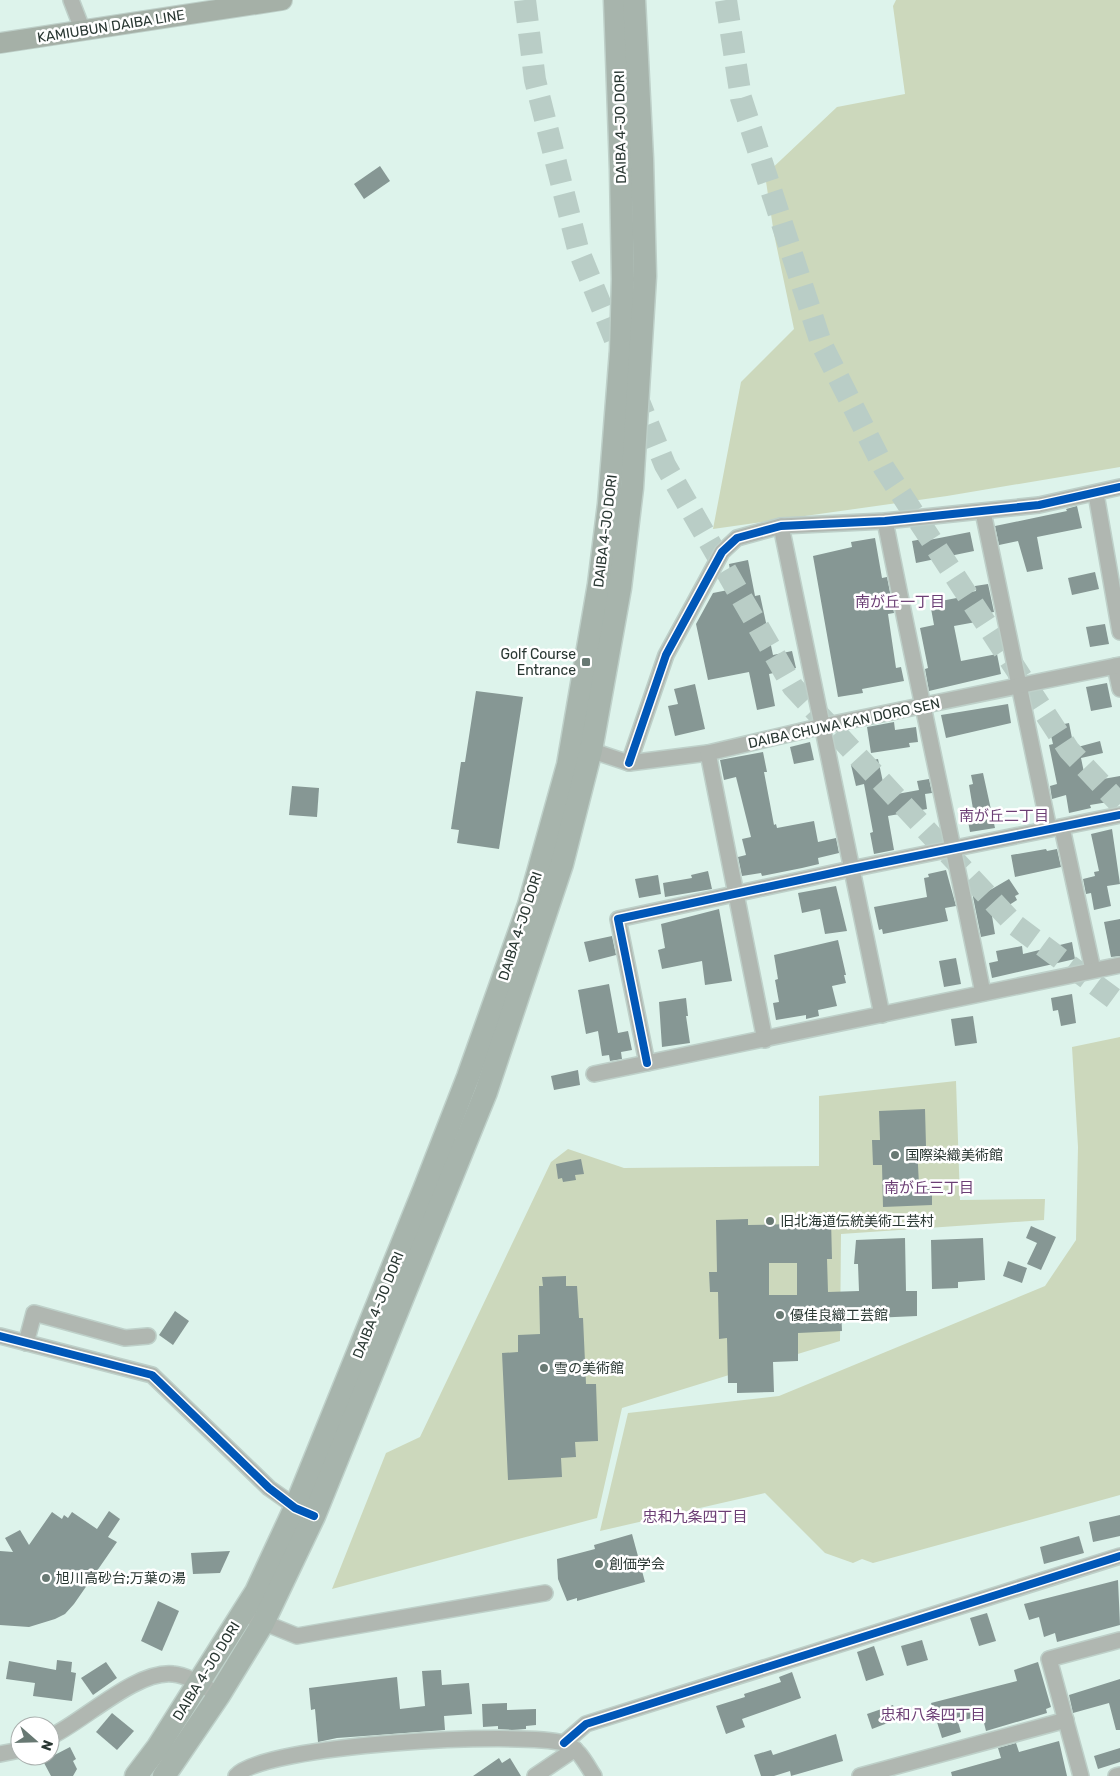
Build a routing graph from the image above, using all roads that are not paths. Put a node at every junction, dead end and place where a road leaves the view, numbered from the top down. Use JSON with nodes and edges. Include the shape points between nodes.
{"nodes":[{"id":1,"x":71,"y":0,"type":"edge"},
{"id":2,"x":282,"y":0,"type":"edge"},
{"id":3,"x":615,"y":0,"type":"edge"},
{"id":4,"x":634,"y":0,"type":"edge"},
{"id":5,"x":83,"y":31,"type":"junction"},
{"id":6,"x":0,"y":43,"type":"edge"},
{"id":7,"x":1120,"y":487,"type":"edge"},
{"id":8,"x":1096,"y":494,"type":"junction"},
{"id":9,"x":983,"y":512,"type":"junction"},
{"id":10,"x":885,"y":521,"type":"junction"},
{"id":11,"x":781,"y":526,"type":"junction"},
{"id":12,"x":1120,"y":632,"type":"edge"},
{"id":13,"x":1118,"y":666,"type":"edge"},
{"id":14,"x":1020,"y":686,"type":"junction"},
{"id":15,"x":1120,"y":689,"type":"edge"},
{"id":16,"x":921,"y":705,"type":"junction"},
{"id":17,"x":823,"y":726,"type":"junction"},
{"id":18,"x":582,"y":748,"type":"junction"},
{"id":19,"x":708,"y":753,"type":"junction"},
{"id":20,"x":629,"y":763,"type":"junction"},
{"id":21,"x":1120,"y":814,"type":"edge"},
{"id":22,"x":1055,"y":828,"type":"junction"},
{"id":23,"x":954,"y":848,"type":"junction"},
{"id":24,"x":851,"y":869,"type":"junction"},
{"id":25,"x":736,"y":895,"type":"junction"},
{"id":26,"x":1120,"y":964,"type":"edge"},
{"id":27,"x":1093,"y":970,"type":"junction"},
{"id":28,"x":983,"y":993,"type":"junction"},
{"id":29,"x":882,"y":1015,"type":"junction"},
{"id":30,"x":765,"y":1040,"type":"junction"},
{"id":31,"x":647,"y":1064,"type":"junction"},
{"id":32,"x":594,"y":1074,"type":"dead end"},
{"id":33,"x":0,"y":1336,"type":"edge"},
{"id":34,"x":148,"y":1336,"type":"dead end"},
{"id":35,"x":26,"y":1342,"type":"junction"},
{"id":36,"x":304,"y":1512,"type":"junction"},
{"id":37,"x":1120,"y":1556,"type":"edge"},
{"id":38,"x":545,"y":1593,"type":"dead end"},
{"id":39,"x":243,"y":1612,"type":"junction"},
{"id":40,"x":263,"y":1622,"type":"junction"},
{"id":41,"x":1120,"y":1640,"type":"edge"},
{"id":42,"x":199,"y":1684,"type":"junction"},
{"id":43,"x":219,"y":1695,"type":"junction"},
{"id":44,"x":1066,"y":1720,"type":"junction"},
{"id":45,"x":60,"y":1732,"type":"edge"},
{"id":46,"x":570,"y":1746,"type":"junction"},
{"id":47,"x":1120,"y":1775,"type":"edge"},
{"id":48,"x":136,"y":1776,"type":"edge"},
{"id":49,"x":164,"y":1776,"type":"edge"},
{"id":50,"x":236,"y":1776,"type":"edge"},
{"id":51,"x":535,"y":1776,"type":"edge"},
{"id":52,"x":594,"y":1776,"type":"edge"},
{"id":53,"x":860,"y":1776,"type":"edge"},
{"id":54,"x":1081,"y":1776,"type":"edge"},
{"id":55,"x":1116,"y":1776,"type":"edge"}],
"edges":[{"from":1,"to":5,"type":"street"},
{"from":2,"to":5,"type":"main road","name":"KAMIUBUN DAIBA LINE"},
{"from":3,"to":18,"type":"highway","name":"DAIBA 4-JO DORI","via":[[623,279],[621,351],[609,504]]},
{"from":4,"to":18,"type":"highway","name":"DAIBA 4-JO DORI","via":[[645,276],[640,386],[620,588]]},
{"from":5,"to":6,"type":"main road","name":"KAMIUBUN DAIBA LINE"},
{"from":7,"to":8,"type":"street"},
{"from":8,"to":9,"type":"street","via":[[1039,506]]},
{"from":8,"to":12,"type":"street"},
{"from":9,"to":10,"type":"street"},
{"from":9,"to":14,"type":"street"},
{"from":10,"to":11,"type":"street"},
{"from":10,"to":16,"type":"street"},
{"from":11,"to":17,"type":"street"},
{"from":11,"to":20,"type":"street","via":[[737,538],[722,552],[666,655]]},
{"from":13,"to":14,"type":"street","name":"DAIBA CHUWA KAN DORO SEN"},
{"from":13,"to":15,"type":"street"},
{"from":14,"to":16,"type":"street","name":"DAIBA CHUWA KAN DORO SEN"},
{"from":14,"to":22,"type":"street"},
{"from":16,"to":17,"type":"street","name":"DAIBA CHUWA KAN DORO SEN"},
{"from":16,"to":23,"type":"street"},
{"from":17,"to":19,"type":"street","name":"DAIBA CHUWA KAN DORO SEN"},
{"from":17,"to":24,"type":"street"},
{"from":18,"to":20,"type":"street","name":"DAIBA CHUWA KAN DORO SEN"},
{"from":18,"to":36,"type":"highway","name":"DAIBA 4-JO DORI","via":[[549,908],[486,1092]]},
{"from":19,"to":20,"type":"street","name":"DAIBA CHUWA KAN DORO SEN"},
{"from":19,"to":25,"type":"street"},
{"from":21,"to":22,"type":"street"},
{"from":22,"to":23,"type":"street"},
{"from":22,"to":27,"type":"street"},
{"from":23,"to":24,"type":"street"},
{"from":23,"to":28,"type":"street"},
{"from":24,"to":25,"type":"street"},
{"from":24,"to":29,"type":"street"},
{"from":25,"to":30,"type":"street"},
{"from":25,"to":31,"type":"street","via":[[618,920]]},
{"from":26,"to":27,"type":"street"},
{"from":27,"to":28,"type":"street"},
{"from":28,"to":29,"type":"street"},
{"from":29,"to":30,"type":"street"},
{"from":30,"to":31,"type":"street"},
{"from":31,"to":32,"type":"street"},
{"from":33,"to":35,"type":"street"},
{"from":34,"to":35,"type":"street","via":[[125,1338],[34,1313]]},
{"from":35,"to":36,"type":"street","via":[[152,1374],[269,1488]]},
{"from":36,"to":39,"type":"highway","name":"DAIBA 4-JO DORI"},
{"from":36,"to":40,"type":"highway","name":"DAIBA 4-JO DORI"},
{"from":37,"to":46,"type":"street","via":[[586,1724]]},
{"from":38,"to":40,"type":"street","via":[[297,1636]]},
{"from":39,"to":40,"type":"street"},
{"from":39,"to":42,"type":"highway","name":"DAIBA 4-JO DORI"},
{"from":40,"to":43,"type":"highway","name":"DAIBA 4-JO DORI"},
{"from":41,"to":44,"type":"street","via":[[1048,1659]]},
{"from":42,"to":43,"type":"street"},
{"from":42,"to":45,"type":"street","via":[[174,1674],[153,1674]]},
{"from":42,"to":48,"type":"highway","name":"DAIBA 4-JO DORI"},
{"from":43,"to":49,"type":"highway","name":"DAIBA 4-JO DORI"},
{"from":44,"to":53,"type":"street"},
{"from":44,"to":54,"type":"street"},
{"from":46,"to":50,"type":"street","via":[[500,1739],[390,1742],[273,1759],[240,1771]]},
{"from":46,"to":51,"type":"street"},
{"from":46,"to":52,"type":"street"},
{"from":47,"to":55,"type":"street"}]}
